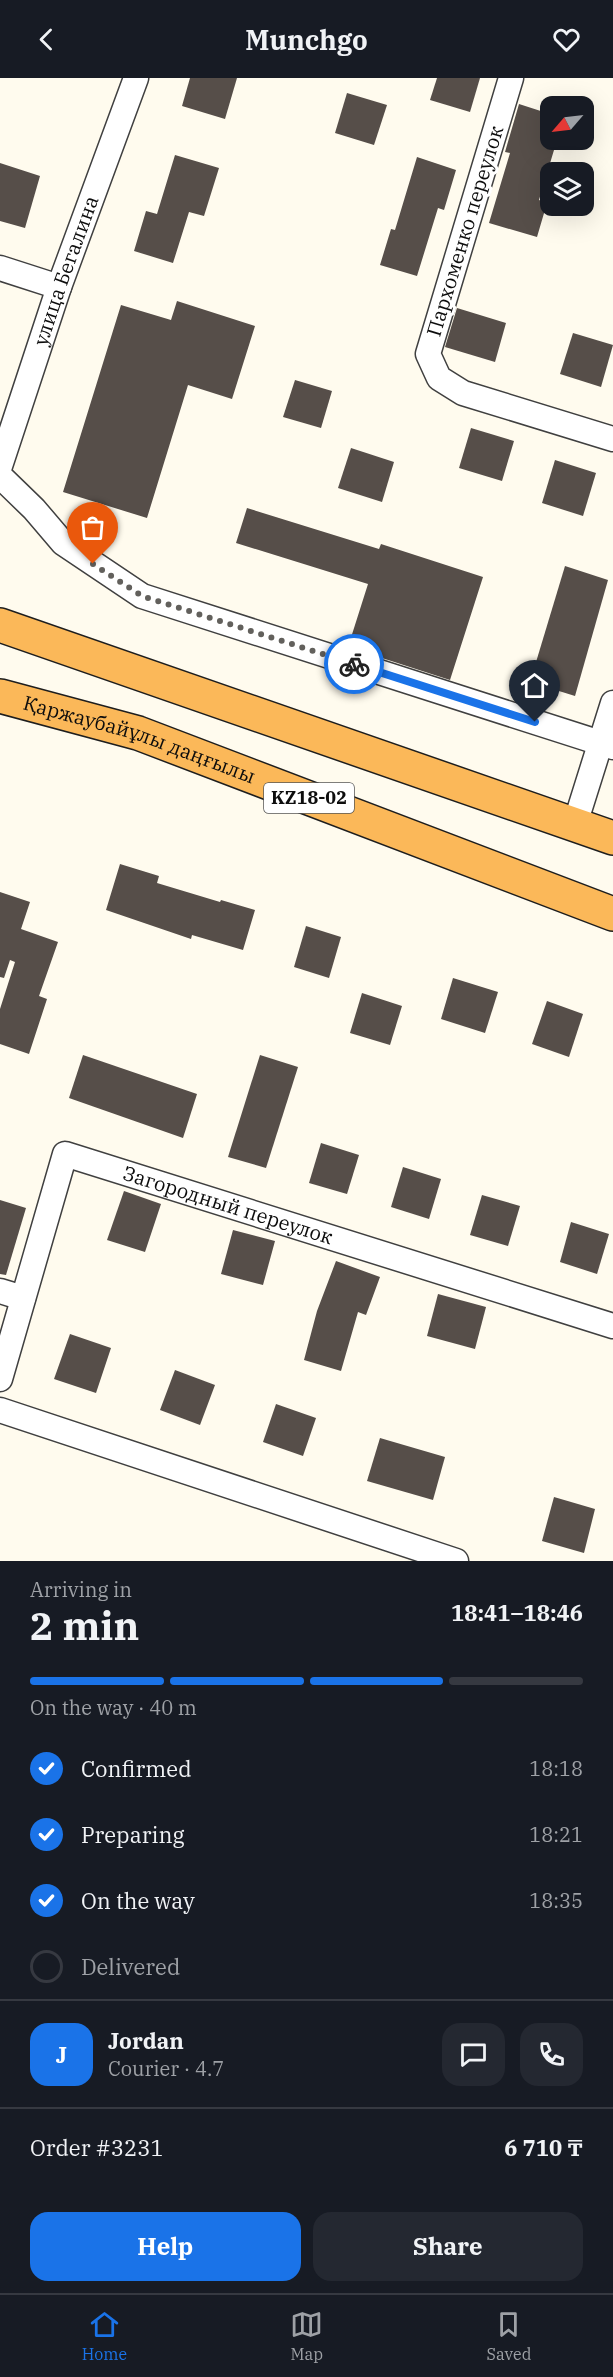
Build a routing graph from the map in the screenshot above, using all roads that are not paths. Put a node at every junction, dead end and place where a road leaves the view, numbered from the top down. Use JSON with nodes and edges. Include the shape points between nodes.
{"nodes":[{"id":1,"x":136,"y":78,"type":"edge"},
{"id":2,"x":511,"y":78,"type":"edge"},
{"id":3,"x":0,"y":268,"type":"edge"},
{"id":4,"x":59,"y":287,"type":"junction"},
{"id":5,"x":613,"y":439,"type":"edge"},
{"id":6,"x":0,"y":466,"type":"edge"},
{"id":7,"x":0,"y":476,"type":"edge"},
{"id":8,"x":0,"y":625,"type":"edge"},
{"id":9,"x":0,"y":696,"type":"edge"},
{"id":10,"x":613,"y":703,"type":"edge"},
{"id":11,"x":607,"y":745,"type":"edge"},
{"id":12,"x":575,"y":824,"type":"junction"},
{"id":13,"x":613,"y":838,"type":"edge"},
{"id":14,"x":613,"y":914,"type":"edge"},
{"id":15,"x":0,"y":1291,"type":"edge"},
{"id":16,"x":23,"y":1298,"type":"junction"},
{"id":17,"x":613,"y":1326,"type":"edge"},
{"id":18,"x":0,"y":1378,"type":"edge"},
{"id":19,"x":0,"y":1410,"type":"edge"},
{"id":20,"x":456,"y":1561,"type":"edge"}],
"edges":[{"from":1,"to":4,"type":"street","name":"улица Бегалина"},
{"from":2,"to":5,"type":"street","name":"Пархоменко переулок","via":[[428,354],[440,378],[464,393]]},
{"from":3,"to":4,"type":"street"},
{"from":4,"to":6,"type":"street","name":"улица Бегалина"},
{"from":7,"to":11,"type":"street","via":[[63,543],[142,596]]},
{"from":8,"to":12,"type":"highway"},
{"from":9,"to":14,"type":"highway","name":"Қаржаубайұлы даңғылы","number":"KZ18-02","via":[[138,733]]},
{"from":10,"to":11,"type":"street"},
{"from":11,"to":12,"type":"street"},
{"from":12,"to":13,"type":"highway"},
{"from":15,"to":16,"type":"street"},
{"from":16,"to":17,"type":"street","name":"Загородный переулок","via":[[65,1154]]},
{"from":16,"to":18,"type":"street","name":"Загородный переулок"},
{"from":19,"to":20,"type":"street"}]}
